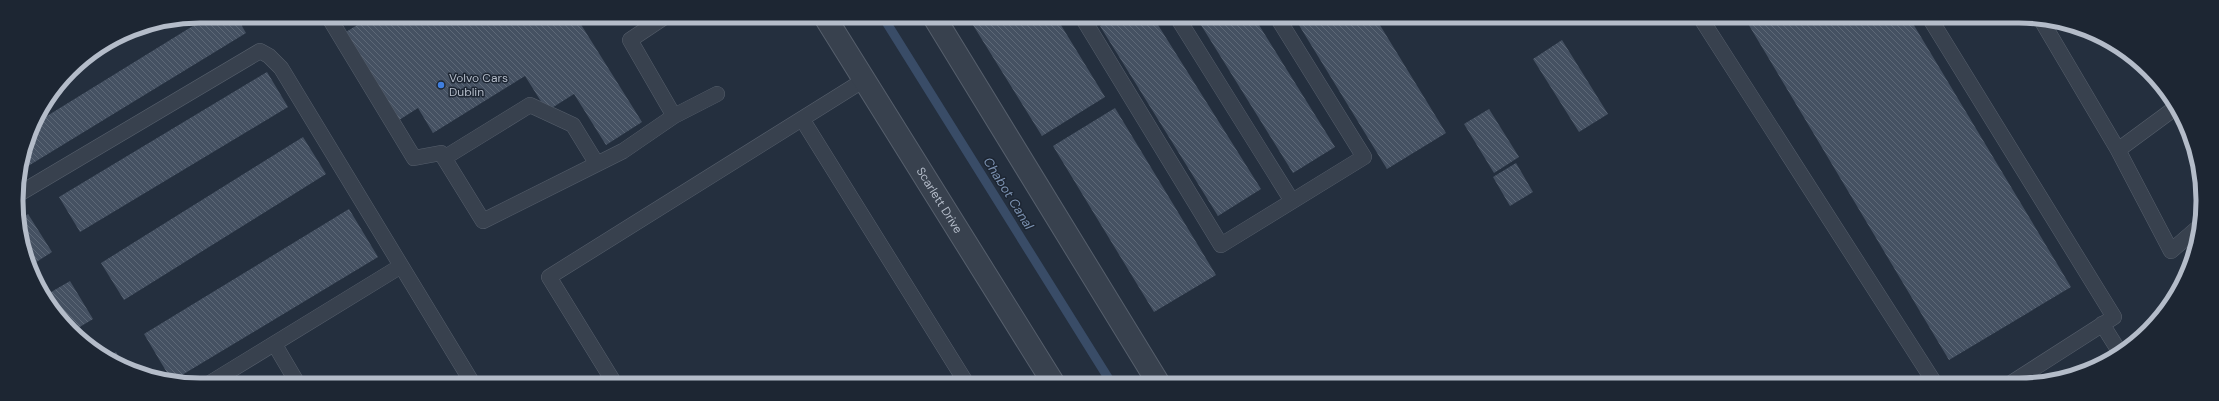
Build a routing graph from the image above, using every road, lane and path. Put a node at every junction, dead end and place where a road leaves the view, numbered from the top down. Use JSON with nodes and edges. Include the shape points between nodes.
{"nodes":[{"id":1,"x":332,"y":23,"type":"edge"},
{"id":2,"x":656,"y":23,"type":"edge"},
{"id":3,"x":829,"y":23,"type":"edge"},
{"id":4,"x":938,"y":23,"type":"edge"},
{"id":5,"x":1086,"y":23,"type":"edge"},
{"id":6,"x":1182,"y":23,"type":"edge"},
{"id":7,"x":1282,"y":23,"type":"edge"},
{"id":8,"x":1704,"y":23,"type":"edge"},
{"id":9,"x":1931,"y":23,"type":"edge"},
{"id":10,"x":2044,"y":25,"type":"edge"},
{"id":11,"x":864,"y":80,"type":"junction"},
{"id":12,"x":717,"y":94,"type":"dead end"},
{"id":13,"x":2171,"y":111,"type":"edge"},
{"id":14,"x":674,"y":116,"type":"junction"},
{"id":15,"x":802,"y":119,"type":"junction"},
{"id":16,"x":2118,"y":150,"type":"junction"},
{"id":17,"x":444,"y":158,"type":"junction"},
{"id":18,"x":597,"y":164,"type":"junction"},
{"id":19,"x":23,"y":191,"type":"edge"},
{"id":20,"x":1292,"y":201,"type":"junction"},
{"id":21,"x":2193,"y":232,"type":"edge"},
{"id":22,"x":401,"y":266,"type":"junction"},
{"id":23,"x":2102,"y":324,"type":"junction"},
{"id":24,"x":275,"y":345,"type":"junction"},
{"id":25,"x":2116,"y":348,"type":"edge"},
{"id":26,"x":220,"y":378,"type":"edge"},
{"id":27,"x":294,"y":378,"type":"edge"},
{"id":28,"x":468,"y":378,"type":"edge"},
{"id":29,"x":611,"y":378,"type":"edge"},
{"id":30,"x":963,"y":378,"type":"edge"},
{"id":31,"x":1050,"y":378,"type":"edge"},
{"id":32,"x":1155,"y":378,"type":"edge"},
{"id":33,"x":1932,"y":378,"type":"edge"},
{"id":34,"x":2019,"y":378,"type":"edge"}],
"edges":[{"from":1,"to":17,"type":"lane","via":[[414,158],[441,153]]},
{"from":2,"to":14,"type":"lane","via":[[630,40]]},
{"from":3,"to":11,"type":"street","name":"Scarlett Drive"},
{"from":4,"to":32,"type":"street"},
{"from":5,"to":20,"type":"lane","via":[[1221,244]]},
{"from":6,"to":20,"type":"lane"},
{"from":7,"to":20,"type":"lane","via":[[1364,157]]},
{"from":8,"to":33,"type":"lane"},
{"from":9,"to":23,"type":"lane","via":[[2114,317]]},
{"from":10,"to":16,"type":"lane"},
{"from":11,"to":15,"type":"lane"},
{"from":11,"to":31,"type":"street","name":"Scarlett Drive"},
{"from":12,"to":14,"type":"lane"},
{"from":13,"to":16,"type":"lane"},
{"from":14,"to":18,"type":"lane","via":[[623,151]]},
{"from":15,"to":29,"type":"lane","via":[[549,277]]},
{"from":15,"to":30,"type":"lane"},
{"from":16,"to":21,"type":"lane","via":[[2171,251]]},
{"from":17,"to":18,"type":"lane","via":[[530,105],[573,125]]},
{"from":17,"to":18,"type":"lane","via":[[483,221]]},
{"from":19,"to":22,"type":"lane","via":[[260,51],[281,68]]},
{"from":22,"to":24,"type":"lane"},
{"from":22,"to":28,"type":"lane"},
{"from":23,"to":25,"type":"lane"},
{"from":23,"to":34,"type":"lane"},
{"from":24,"to":26,"type":"lane"},
{"from":24,"to":27,"type":"lane"}]}
